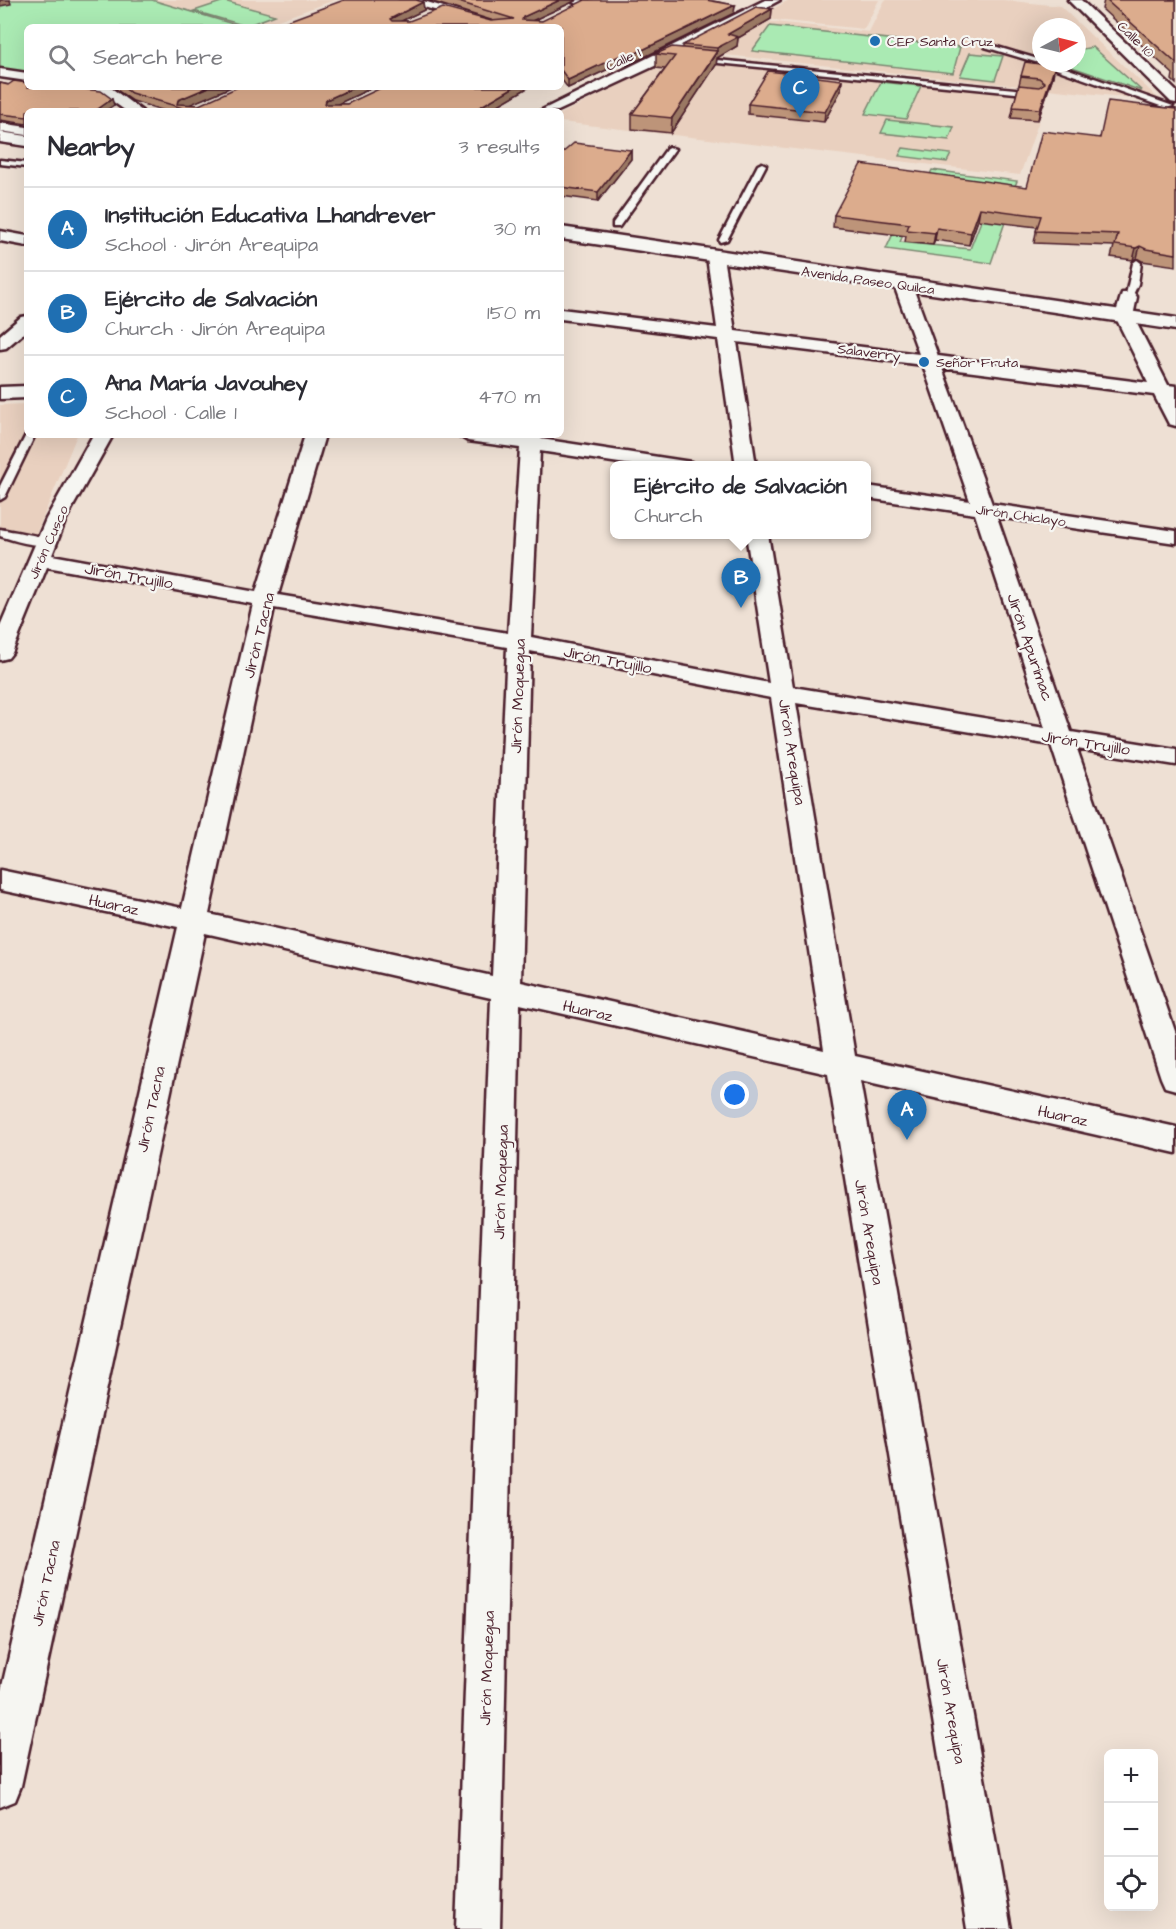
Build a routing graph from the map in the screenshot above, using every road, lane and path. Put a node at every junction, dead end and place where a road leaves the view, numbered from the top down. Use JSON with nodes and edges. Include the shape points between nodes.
{"nodes":[{"id":1,"x":406,"y":0,"type":"edge"},
{"id":2,"x":774,"y":0,"type":"edge"},
{"id":3,"x":1076,"y":2,"type":"edge"},
{"id":4,"x":1100,"y":4,"type":"dead end"},
{"id":5,"x":442,"y":10,"type":"junction"},
{"id":6,"x":421,"y":18,"type":"edge"},
{"id":7,"x":495,"y":24,"type":"edge"},
{"id":8,"x":987,"y":46,"type":"dead end"},
{"id":9,"x":689,"y":58,"type":"edge"},
{"id":10,"x":1032,"y":59,"type":"edge"},
{"id":11,"x":1074,"y":72,"type":"edge"},
{"id":12,"x":0,"y":73,"type":"edge"},
{"id":13,"x":24,"y":77,"type":"edge"},
{"id":14,"x":110,"y":90,"type":"edge"},
{"id":15,"x":1037,"y":93,"type":"edge"},
{"id":16,"x":1172,"y":103,"type":"edge"},
{"id":17,"x":131,"y":108,"type":"edge"},
{"id":18,"x":554,"y":108,"type":"edge"},
{"id":19,"x":0,"y":128,"type":"edge"},
{"id":20,"x":24,"y":131,"type":"edge"},
{"id":21,"x":0,"y":137,"type":"edge"},
{"id":22,"x":24,"y":141,"type":"edge"},
{"id":23,"x":670,"y":149,"type":"dead end"},
{"id":24,"x":0,"y":153,"type":"edge"},
{"id":25,"x":24,"y":156,"type":"edge"},
{"id":26,"x":0,"y":162,"type":"edge"},
{"id":27,"x":24,"y":165,"type":"edge"},
{"id":28,"x":762,"y":165,"type":"dead end"},
{"id":29,"x":564,"y":217,"type":"edge"},
{"id":30,"x":616,"y":225,"type":"junction"},
{"id":31,"x":564,"y":234,"type":"edge"},
{"id":32,"x":0,"y":236,"type":"edge"},
{"id":33,"x":24,"y":240,"type":"edge"},
{"id":34,"x":719,"y":248,"type":"junction"},
{"id":35,"x":1137,"y":263,"type":"edge"},
{"id":36,"x":903,"y":285,"type":"junction"},
{"id":37,"x":1058,"y":287,"type":"dead end"},
{"id":38,"x":1105,"y":294,"type":"dead end"},
{"id":39,"x":1133,"y":304,"type":"junction"},
{"id":40,"x":564,"y":314,"type":"edge"},
{"id":41,"x":0,"y":318,"type":"edge"},
{"id":42,"x":24,"y":322,"type":"edge"},
{"id":43,"x":24,"y":324,"type":"edge"},
{"id":44,"x":1176,"y":324,"type":"edge"},
{"id":45,"x":726,"y":334,"type":"junction"},
{"id":46,"x":0,"y":344,"type":"edge"},
{"id":47,"x":931,"y":359,"type":"junction"},
{"id":48,"x":1168,"y":391,"type":"edge"},
{"id":49,"x":24,"y":392,"type":"edge"},
{"id":50,"x":0,"y":393,"type":"edge"},
{"id":51,"x":1176,"y":420,"type":"edge"},
{"id":52,"x":29,"y":438,"type":"edge"},
{"id":53,"x":101,"y":438,"type":"edge"},
{"id":54,"x":314,"y":438,"type":"edge"},
{"id":55,"x":506,"y":438,"type":"edge"},
{"id":56,"x":531,"y":440,"type":"edge"},
{"id":57,"x":660,"y":461,"type":"edge"},
{"id":58,"x":745,"y":461,"type":"edge"},
{"id":59,"x":871,"y":493,"type":"edge"},
{"id":60,"x":0,"y":497,"type":"edge"},
{"id":61,"x":984,"y":510,"type":"junction"},
{"id":62,"x":0,"y":532,"type":"edge"},
{"id":63,"x":1176,"y":537,"type":"edge"},
{"id":64,"x":758,"y":539,"type":"edge"},
{"id":65,"x":44,"y":550,"type":"junction"},
{"id":66,"x":265,"y":600,"type":"junction"},
{"id":67,"x":519,"y":642,"type":"junction"},
{"id":68,"x":0,"y":653,"type":"edge"},
{"id":69,"x":783,"y":693,"type":"junction"},
{"id":70,"x":1062,"y":739,"type":"junction"},
{"id":71,"x":1176,"y":757,"type":"edge"},
{"id":72,"x":0,"y":880,"type":"edge"},
{"id":73,"x":192,"y":920,"type":"junction"},
{"id":74,"x":506,"y":991,"type":"junction"},
{"id":75,"x":842,"y":1066,"type":"junction"},
{"id":76,"x":1176,"y":1078,"type":"edge"},
{"id":77,"x":1176,"y":1140,"type":"edge"},
{"id":78,"x":0,"y":1786,"type":"edge"},
{"id":79,"x":478,"y":1929,"type":"edge"},
{"id":80,"x":989,"y":1929,"type":"edge"}],
"edges":[{"from":1,"to":5,"type":"street"},
{"from":2,"to":18,"type":"street","name":"Calle 1","via":[[671,57]]},
{"from":3,"to":4,"type":"street"},
{"from":3,"to":16,"type":"street","name":"Calle 10"},
{"from":5,"to":6,"type":"street"},
{"from":5,"to":7,"type":"street"},
{"from":8,"to":10,"type":"lane"},
{"from":9,"to":15,"type":"lane"},
{"from":11,"to":16,"type":"lane"},
{"from":12,"to":13,"type":"street"},
{"from":14,"to":17,"type":"street"},
{"from":19,"to":20,"type":"street"},
{"from":21,"to":22,"type":"main road"},
{"from":23,"to":30,"type":"lane"},
{"from":24,"to":25,"type":"main road"},
{"from":26,"to":27,"type":"lane"},
{"from":28,"to":34,"type":"lane"},
{"from":29,"to":30,"type":"main road","name":"Avenida Paseo Quilca"},
{"from":30,"to":34,"type":"main road","name":"Avenida Paseo Quilca"},
{"from":31,"to":34,"type":"main road","name":"Avenida Paseo Quilca"},
{"from":32,"to":33,"type":"street"},
{"from":34,"to":36,"type":"main road","name":"Avenida Paseo Quilca"},
{"from":34,"to":37,"type":"main road","name":"Avenida Paseo Quilca"},
{"from":34,"to":45,"type":"street"},
{"from":35,"to":39,"type":"lane"},
{"from":36,"to":39,"type":"main road","name":"Avenida Paseo Quilca"},
{"from":36,"to":47,"type":"street","name":"Jirón Apurímac"},
{"from":38,"to":39,"type":"main road","name":"Avenida Paseo Quilca"},
{"from":39,"to":44,"type":"main road","name":"Avenida Paseo Quilca"},
{"from":39,"to":48,"type":"street"},
{"from":40,"to":45,"type":"street","name":"Salaverry"},
{"from":41,"to":42,"type":"street"},
{"from":43,"to":46,"type":"street"},
{"from":45,"to":47,"type":"street","name":"Salaverry"},
{"from":45,"to":58,"type":"street"},
{"from":47,"to":48,"type":"street","name":"Salaverry"},
{"from":47,"to":61,"type":"street","name":"Jirón Apurímac"},
{"from":48,"to":51,"type":"street"},
{"from":49,"to":50,"type":"street"},
{"from":52,"to":60,"type":"lane"},
{"from":53,"to":65,"type":"street","name":"Jirón Cusco"},
{"from":54,"to":66,"type":"street","name":"Jirón Tacna"},
{"from":55,"to":56,"type":"street"},
{"from":56,"to":57,"type":"street"},
{"from":56,"to":67,"type":"street","name":"Jirón Moquegua"},
{"from":59,"to":61,"type":"street","name":"Jirón Chiclayo"},
{"from":61,"to":63,"type":"street","name":"Jirón Chiclayo"},
{"from":61,"to":70,"type":"street","name":"Jirón Apurímac"},
{"from":62,"to":65,"type":"lane"},
{"from":64,"to":69,"type":"street","name":"Jirón Arequipa"},
{"from":65,"to":66,"type":"street","name":"Jirón Trujillo"},
{"from":65,"to":68,"type":"street","name":"Jirón Cusco"},
{"from":66,"to":67,"type":"street","name":"Jirón Trujillo"},
{"from":66,"to":73,"type":"street","name":"Jirón Tacna"},
{"from":67,"to":69,"type":"street","name":"Jirón Trujillo"},
{"from":67,"to":74,"type":"street","name":"Jirón Moquegua"},
{"from":69,"to":70,"type":"street","name":"Jirón Trujillo"},
{"from":69,"to":75,"type":"street","name":"Jirón Arequipa"},
{"from":70,"to":71,"type":"street","name":"Jirón Trujillo"},
{"from":70,"to":76,"type":"street","name":"Jirón Apurímac"},
{"from":72,"to":73,"type":"street","name":"Huaraz"},
{"from":73,"to":74,"type":"street","name":"Huaraz"},
{"from":73,"to":78,"type":"street","name":"Jirón Tacna"},
{"from":74,"to":75,"type":"street","name":"Huaraz"},
{"from":74,"to":79,"type":"street","name":"Jirón Moquegua"},
{"from":75,"to":77,"type":"street","name":"Huaraz"},
{"from":75,"to":80,"type":"street","name":"Jirón Arequipa"}]}
